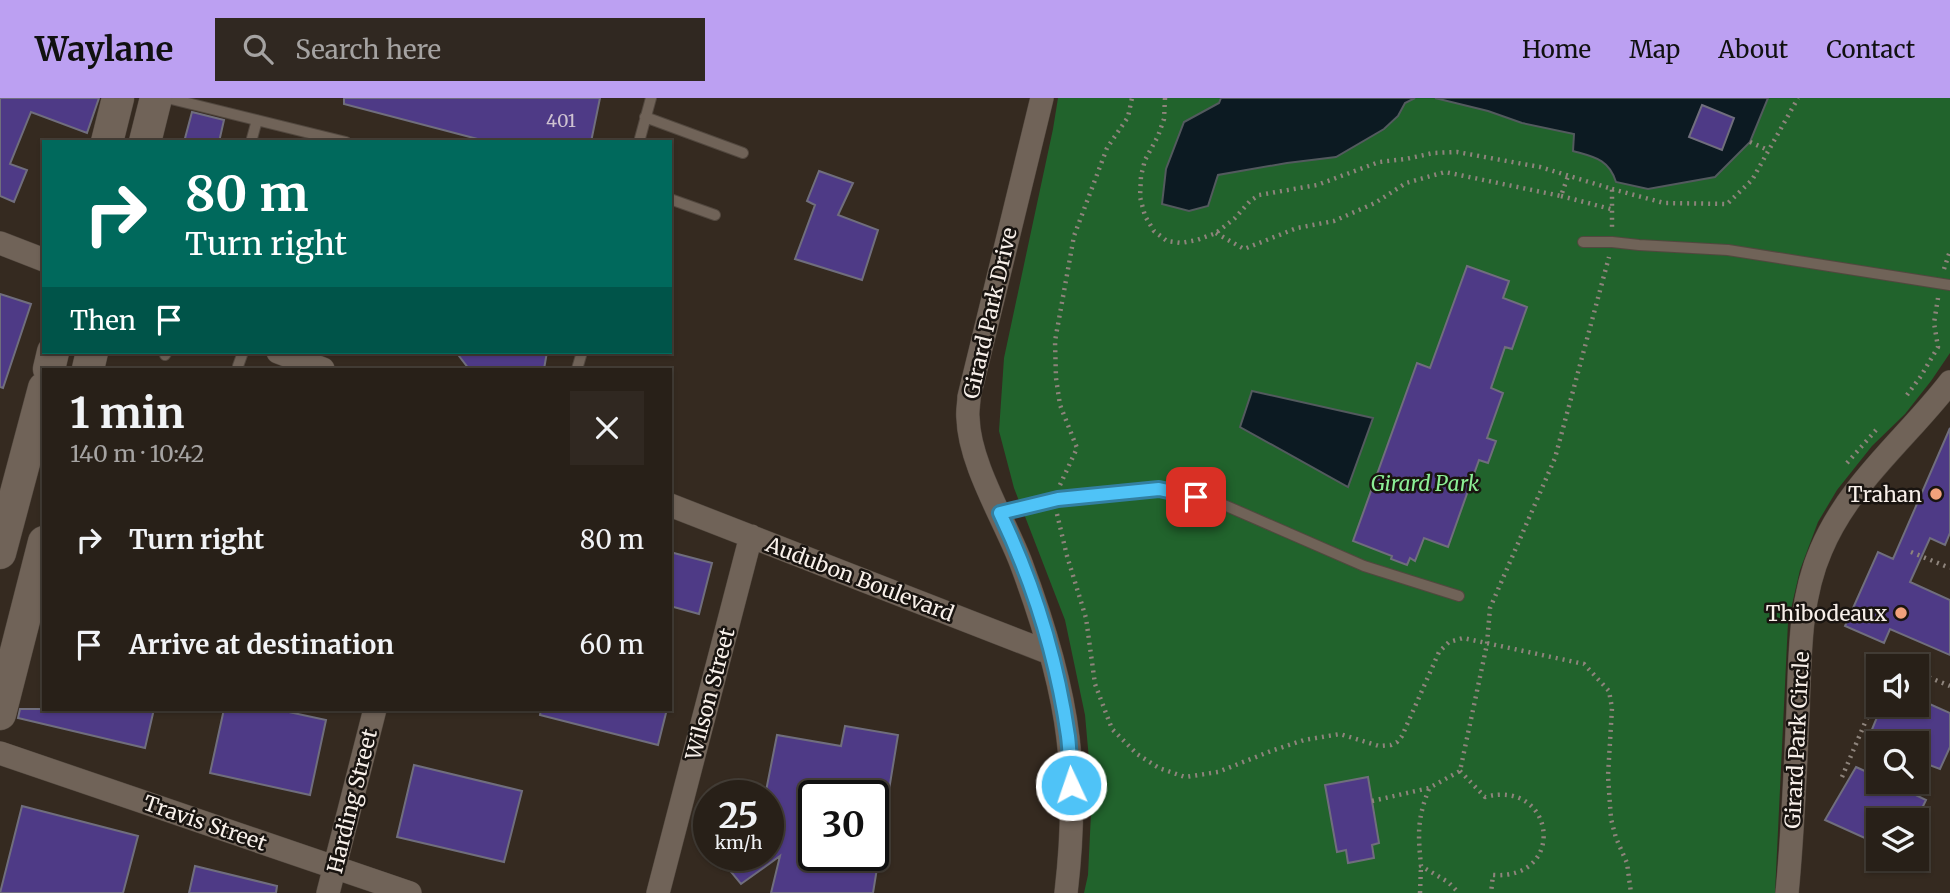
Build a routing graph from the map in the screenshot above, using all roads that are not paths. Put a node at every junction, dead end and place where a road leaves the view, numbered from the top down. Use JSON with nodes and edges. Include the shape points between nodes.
{"nodes":[{"id":1,"x":118,"y":98,"type":"edge"},
{"id":2,"x":156,"y":98,"type":"edge"},
{"id":3,"x":167,"y":98,"type":"edge"},
{"id":4,"x":651,"y":98,"type":"edge"},
{"id":5,"x":1042,"y":98,"type":"edge"},
{"id":6,"x":645,"y":117,"type":"junction"},
{"id":7,"x":257,"y":120,"type":"junction"},
{"id":8,"x":108,"y":140,"type":"edge"},
{"id":9,"x":146,"y":140,"type":"edge"},
{"id":10,"x":252,"y":140,"type":"edge"},
{"id":11,"x":336,"y":140,"type":"edge"},
{"id":12,"x":639,"y":140,"type":"edge"},
{"id":13,"x":743,"y":153,"type":"dead end"},
{"id":14,"x":672,"y":200,"type":"edge"},
{"id":15,"x":715,"y":215,"type":"dead end"},
{"id":16,"x":1583,"y":242,"type":"dead end"},
{"id":17,"x":0,"y":243,"type":"edge"},
{"id":18,"x":42,"y":259,"type":"edge"},
{"id":19,"x":1950,"y":285,"type":"edge"},
{"id":20,"x":288,"y":354,"type":"edge"},
{"id":21,"x":321,"y":368,"type":"edge"},
{"id":22,"x":1950,"y":382,"type":"edge"},
{"id":23,"x":42,"y":396,"type":"edge"},
{"id":24,"x":672,"y":506,"type":"edge"},
{"id":25,"x":1000,"y":513,"type":"junction"},
{"id":26,"x":751,"y":536,"type":"junction"},
{"id":27,"x":42,"y":550,"type":"edge"},
{"id":28,"x":0,"y":553,"type":"edge"},
{"id":29,"x":1459,"y":596,"type":"dead end"},
{"id":30,"x":1050,"y":653,"type":"junction"},
{"id":31,"x":374,"y":711,"type":"edge"},
{"id":32,"x":0,"y":714,"type":"edge"},
{"id":33,"x":0,"y":753,"type":"edge"},
{"id":34,"x":335,"y":867,"type":"junction"},
{"id":35,"x":328,"y":893,"type":"edge"},
{"id":36,"x":410,"y":893,"type":"edge"},
{"id":37,"x":658,"y":893,"type":"edge"},
{"id":38,"x":1066,"y":893,"type":"edge"},
{"id":39,"x":1788,"y":893,"type":"edge"}],
"edges":[{"from":1,"to":8,"type":"street"},
{"from":2,"to":9,"type":"street"},
{"from":3,"to":7,"type":"lane"},
{"from":4,"to":6,"type":"lane"},
{"from":5,"to":25,"type":"street","name":"Girard Park Drive","via":[[969,397],[970,437]]},
{"from":6,"to":12,"type":"lane"},
{"from":6,"to":13,"type":"lane"},
{"from":7,"to":10,"type":"lane"},
{"from":7,"to":11,"type":"lane"},
{"from":14,"to":15,"type":"lane"},
{"from":16,"to":19,"type":"lane","via":[[1728,250]]},
{"from":17,"to":18,"type":"street"},
{"from":20,"to":21,"type":"street"},
{"from":22,"to":39,"type":"street","name":"Girard Park Circle","via":[[1864,481],[1841,513],[1816,563],[1800,656]]},
{"from":23,"to":28,"type":"street"},
{"from":24,"to":26,"type":"street","name":"Audubon Boulevard"},
{"from":25,"to":29,"type":"lane","via":[[1058,499],[1159,489],[1215,501],[1364,566]]},
{"from":25,"to":30,"type":"street","name":"Girard Park Drive"},
{"from":26,"to":30,"type":"street","name":"Audubon Boulevard"},
{"from":26,"to":37,"type":"street","name":"Wilson Street"},
{"from":27,"to":32,"type":"street"},
{"from":30,"to":38,"type":"street","name":"Girard Park Drive","via":[[1068,740],[1072,808]]},
{"from":31,"to":34,"type":"street","name":"Harding Street"},
{"from":33,"to":34,"type":"street","name":"Travis Street"},
{"from":34,"to":35,"type":"street","name":"Harding Street"},
{"from":34,"to":36,"type":"street","name":"Travis Street"}]}
